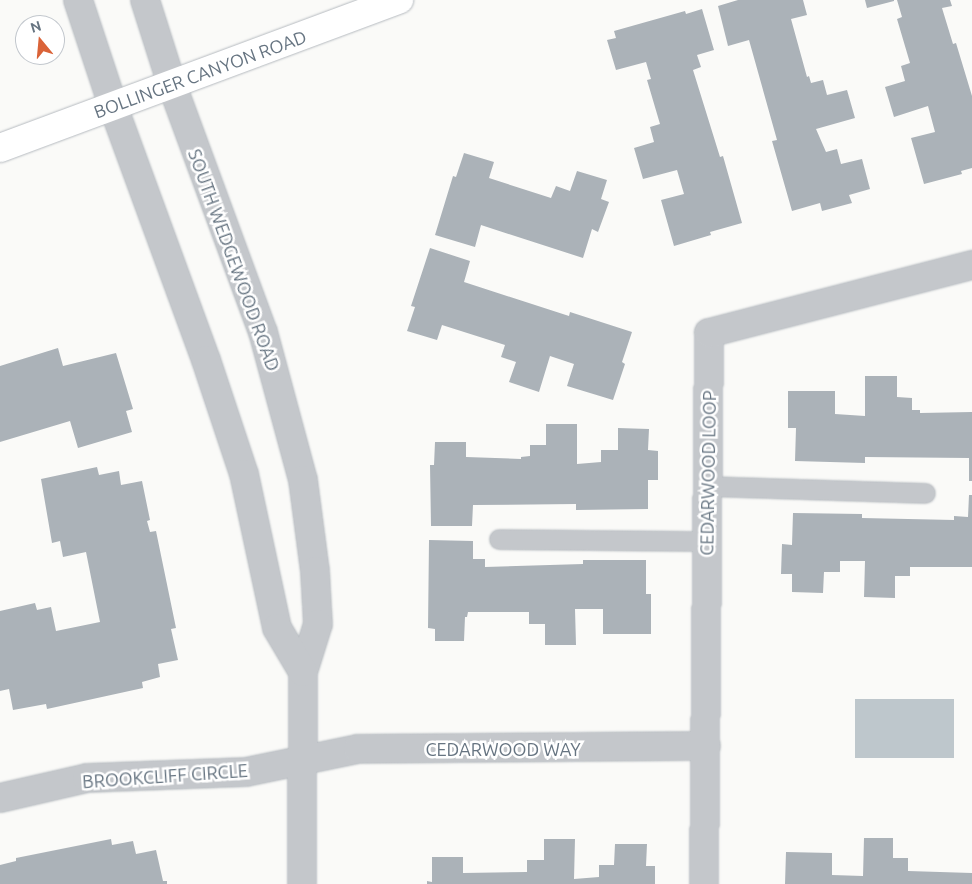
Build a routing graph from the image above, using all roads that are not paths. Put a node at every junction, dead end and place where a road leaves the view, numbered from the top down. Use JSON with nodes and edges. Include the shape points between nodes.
{"nodes":[{"id":1,"x":78,"y":0,"type":"edge"},
{"id":2,"x":145,"y":0,"type":"edge"},
{"id":3,"x":399,"y":0,"type":"edge"},
{"id":4,"x":172,"y":86,"type":"junction"},
{"id":5,"x":113,"y":106,"type":"junction"},
{"id":6,"x":0,"y":148,"type":"edge"},
{"id":7,"x":972,"y":266,"type":"edge"},
{"id":8,"x":707,"y":486,"type":"junction"},
{"id":9,"x":925,"y":493,"type":"dead end"},
{"id":10,"x":499,"y":539,"type":"dead end"},
{"id":11,"x":707,"y":541,"type":"junction"},
{"id":12,"x":303,"y":672,"type":"junction"},
{"id":13,"x":706,"y":746,"type":"junction"},
{"id":14,"x":302,"y":761,"type":"junction"},
{"id":15,"x":0,"y":798,"type":"edge"},
{"id":16,"x":302,"y":884,"type":"edge"},
{"id":17,"x":704,"y":884,"type":"edge"}],
"edges":[{"from":1,"to":5,"type":"street"},
{"from":2,"to":4,"type":"street","name":"SOUTH WEDGEWOOD ROAD"},
{"from":3,"to":4,"type":"main road","name":"BOLLINGER CANYON ROAD"},
{"from":4,"to":5,"type":"main road","name":"BOLLINGER CANYON ROAD"},
{"from":4,"to":12,"type":"street","name":"SOUTH WEDGEWOOD ROAD","via":[[263,332],[304,480],[318,624]]},
{"from":5,"to":6,"type":"main road","name":"BOLLINGER CANYON ROAD"},
{"from":5,"to":12,"type":"street","via":[[244,474],[276,628]]},
{"from":7,"to":8,"type":"street","name":"CEDARWOOD LOOP","via":[[709,333]]},
{"from":8,"to":9,"type":"lane"},
{"from":8,"to":11,"type":"street","name":"CEDARWOOD LOOP"},
{"from":10,"to":11,"type":"lane"},
{"from":11,"to":13,"type":"street","name":"CEDARWOOD LOOP"},
{"from":12,"to":14,"type":"street","name":"SOUTH WEDGEWOOD ROAD"},
{"from":13,"to":14,"type":"street","name":"CEDARWOOD WAY","via":[[358,749]]},
{"from":13,"to":17,"type":"street","name":"CEDARWOOD LOOP"},
{"from":14,"to":15,"type":"street","name":"BROOKCLIFF CIRCLE","via":[[230,774],[88,778]]},
{"from":14,"to":16,"type":"street","name":"SOUTH WEDGEWOOD ROAD"}]}
